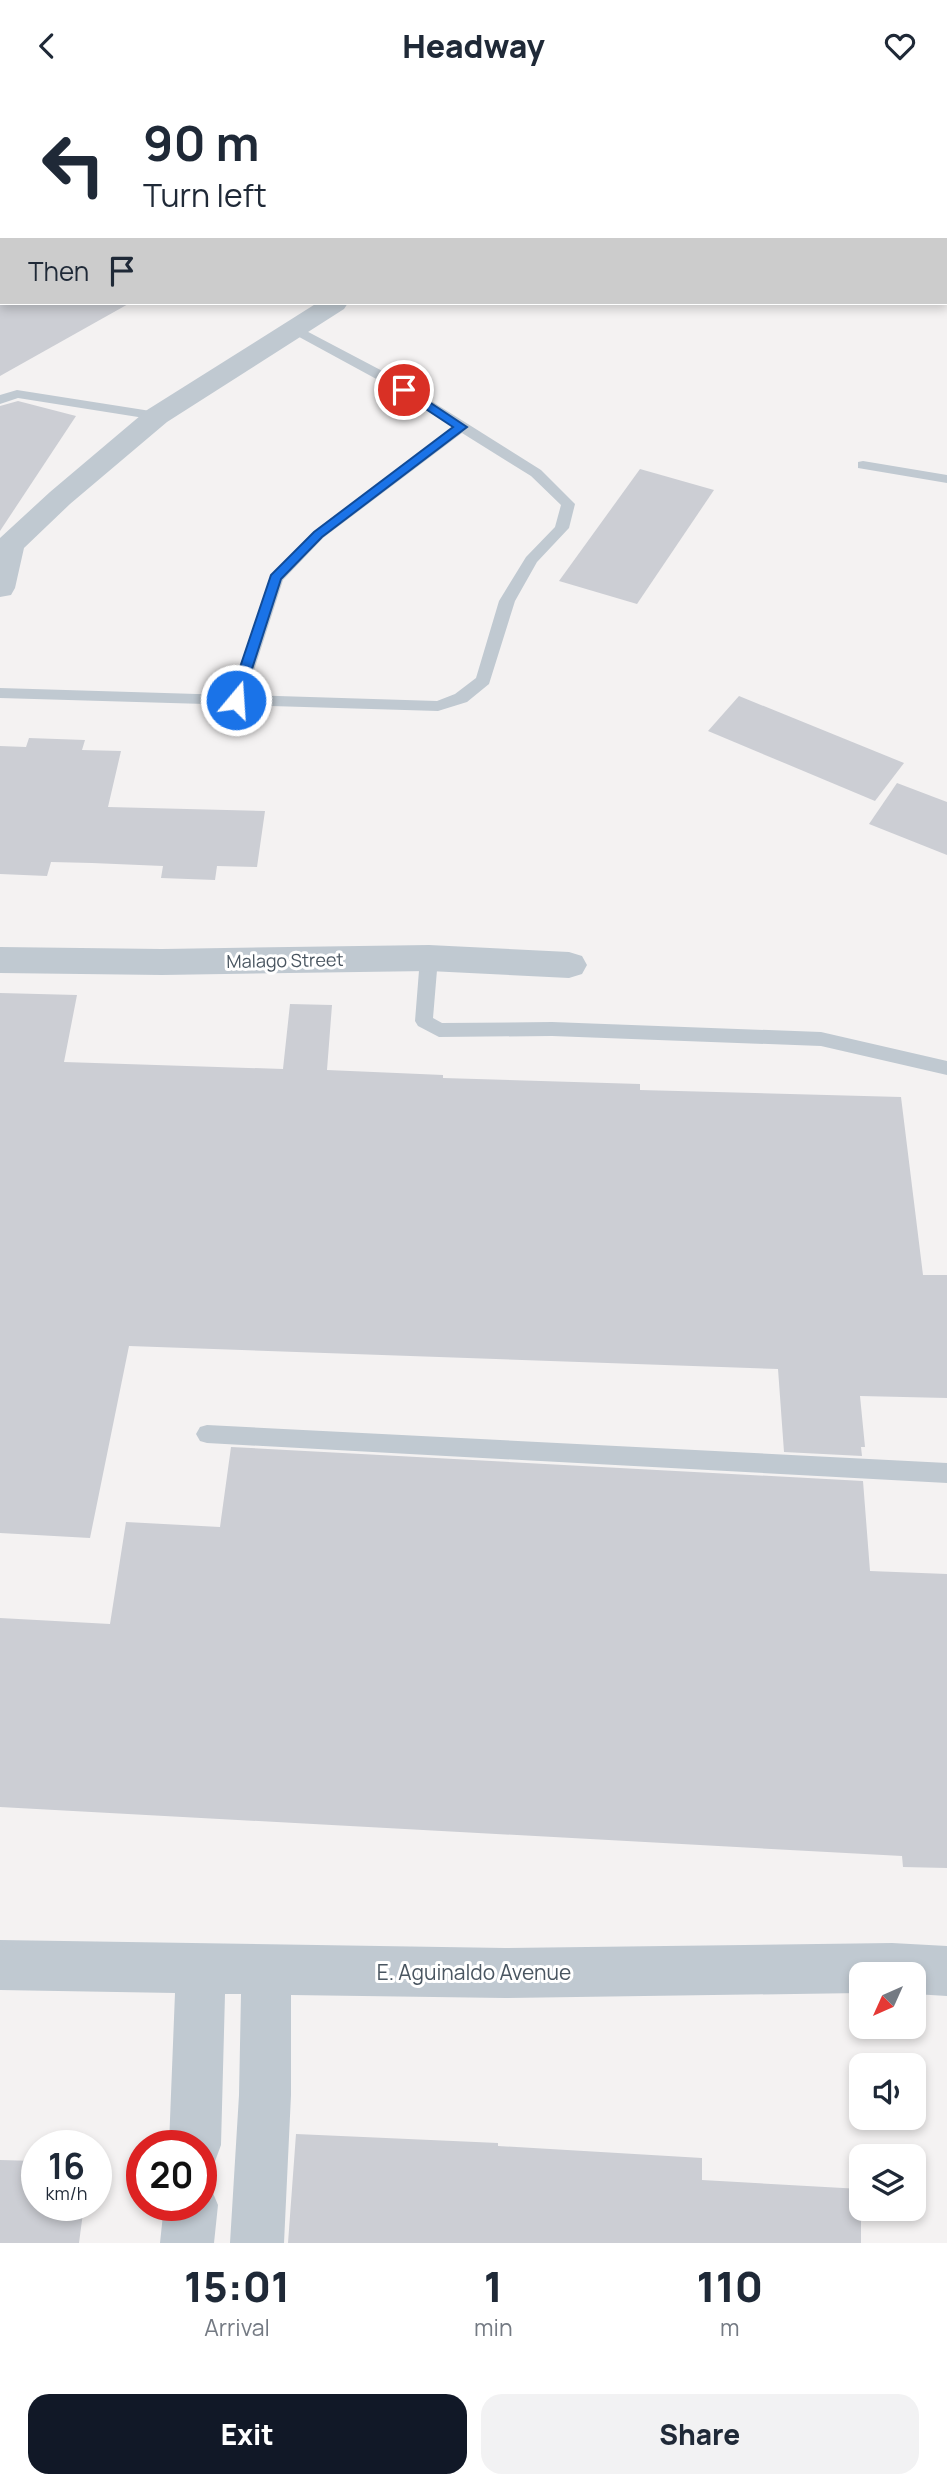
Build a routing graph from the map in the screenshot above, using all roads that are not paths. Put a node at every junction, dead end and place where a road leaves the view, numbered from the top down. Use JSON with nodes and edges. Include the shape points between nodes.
{"nodes":[{"id":1,"x":332,"y":305,"type":"edge"},
{"id":2,"x":295,"y":329,"type":"junction"},
{"id":3,"x":0,"y":400,"type":"edge"},
{"id":4,"x":157,"y":416,"type":"junction"},
{"id":5,"x":461,"y":427,"type":"junction"},
{"id":6,"x":863,"y":465,"type":"dead end"},
{"id":7,"x":947,"y":479,"type":"edge"},
{"id":8,"x":0,"y":588,"type":"edge"},
{"id":9,"x":0,"y":693,"type":"edge"},
{"id":10,"x":236,"y":700,"type":"junction"},
{"id":11,"x":429,"y":958,"type":"junction"},
{"id":12,"x":0,"y":960,"type":"edge"},
{"id":13,"x":569,"y":965,"type":"dead end"},
{"id":14,"x":947,"y":1068,"type":"edge"},
{"id":15,"x":207,"y":1434,"type":"dead end"},
{"id":16,"x":947,"y":1473,"type":"edge"},
{"id":17,"x":0,"y":1965,"type":"edge"},
{"id":18,"x":201,"y":1968,"type":"junction"},
{"id":19,"x":266,"y":1971,"type":"junction"},
{"id":20,"x":947,"y":1971,"type":"edge"},
{"id":21,"x":196,"y":2130,"type":"edge"},
{"id":22,"x":189,"y":2221,"type":"edge"},
{"id":23,"x":187,"y":2243,"type":"edge"},
{"id":24,"x":257,"y":2243,"type":"edge"}],
"edges":[{"from":1,"to":2,"type":"street"},
{"from":2,"to":4,"type":"street"},
{"from":2,"to":5,"type":"lane","via":[[385,377]]},
{"from":3,"to":4,"type":"lane","via":[[18,394]]},
{"from":4,"to":8,"type":"street","via":[[10,545]]},
{"from":5,"to":10,"type":"lane","via":[[318,535],[276,578]]},
{"from":5,"to":10,"type":"lane","via":[[536,473],[568,504],[562,528],[531,560],[507,601],[483,680],[461,698],[438,706]]},
{"from":6,"to":7,"type":"lane"},
{"from":9,"to":10,"type":"lane"},
{"from":11,"to":12,"type":"street","name":"Malago Street"},
{"from":11,"to":13,"type":"street","name":"Malago Street"},
{"from":11,"to":14,"type":"lane","via":[[424,1021],[439,1030],[552,1029],[821,1039]]},
{"from":15,"to":16,"type":"lane"},
{"from":17,"to":18,"type":"street","name":"E. Aguinaldo Avenue"},
{"from":18,"to":19,"type":"street","name":"E. Aguinaldo Avenue"},
{"from":18,"to":21,"type":"street"},
{"from":19,"to":20,"type":"street","name":"E. Aguinaldo Avenue"},
{"from":19,"to":24,"type":"street"},
{"from":22,"to":23,"type":"street"}]}
